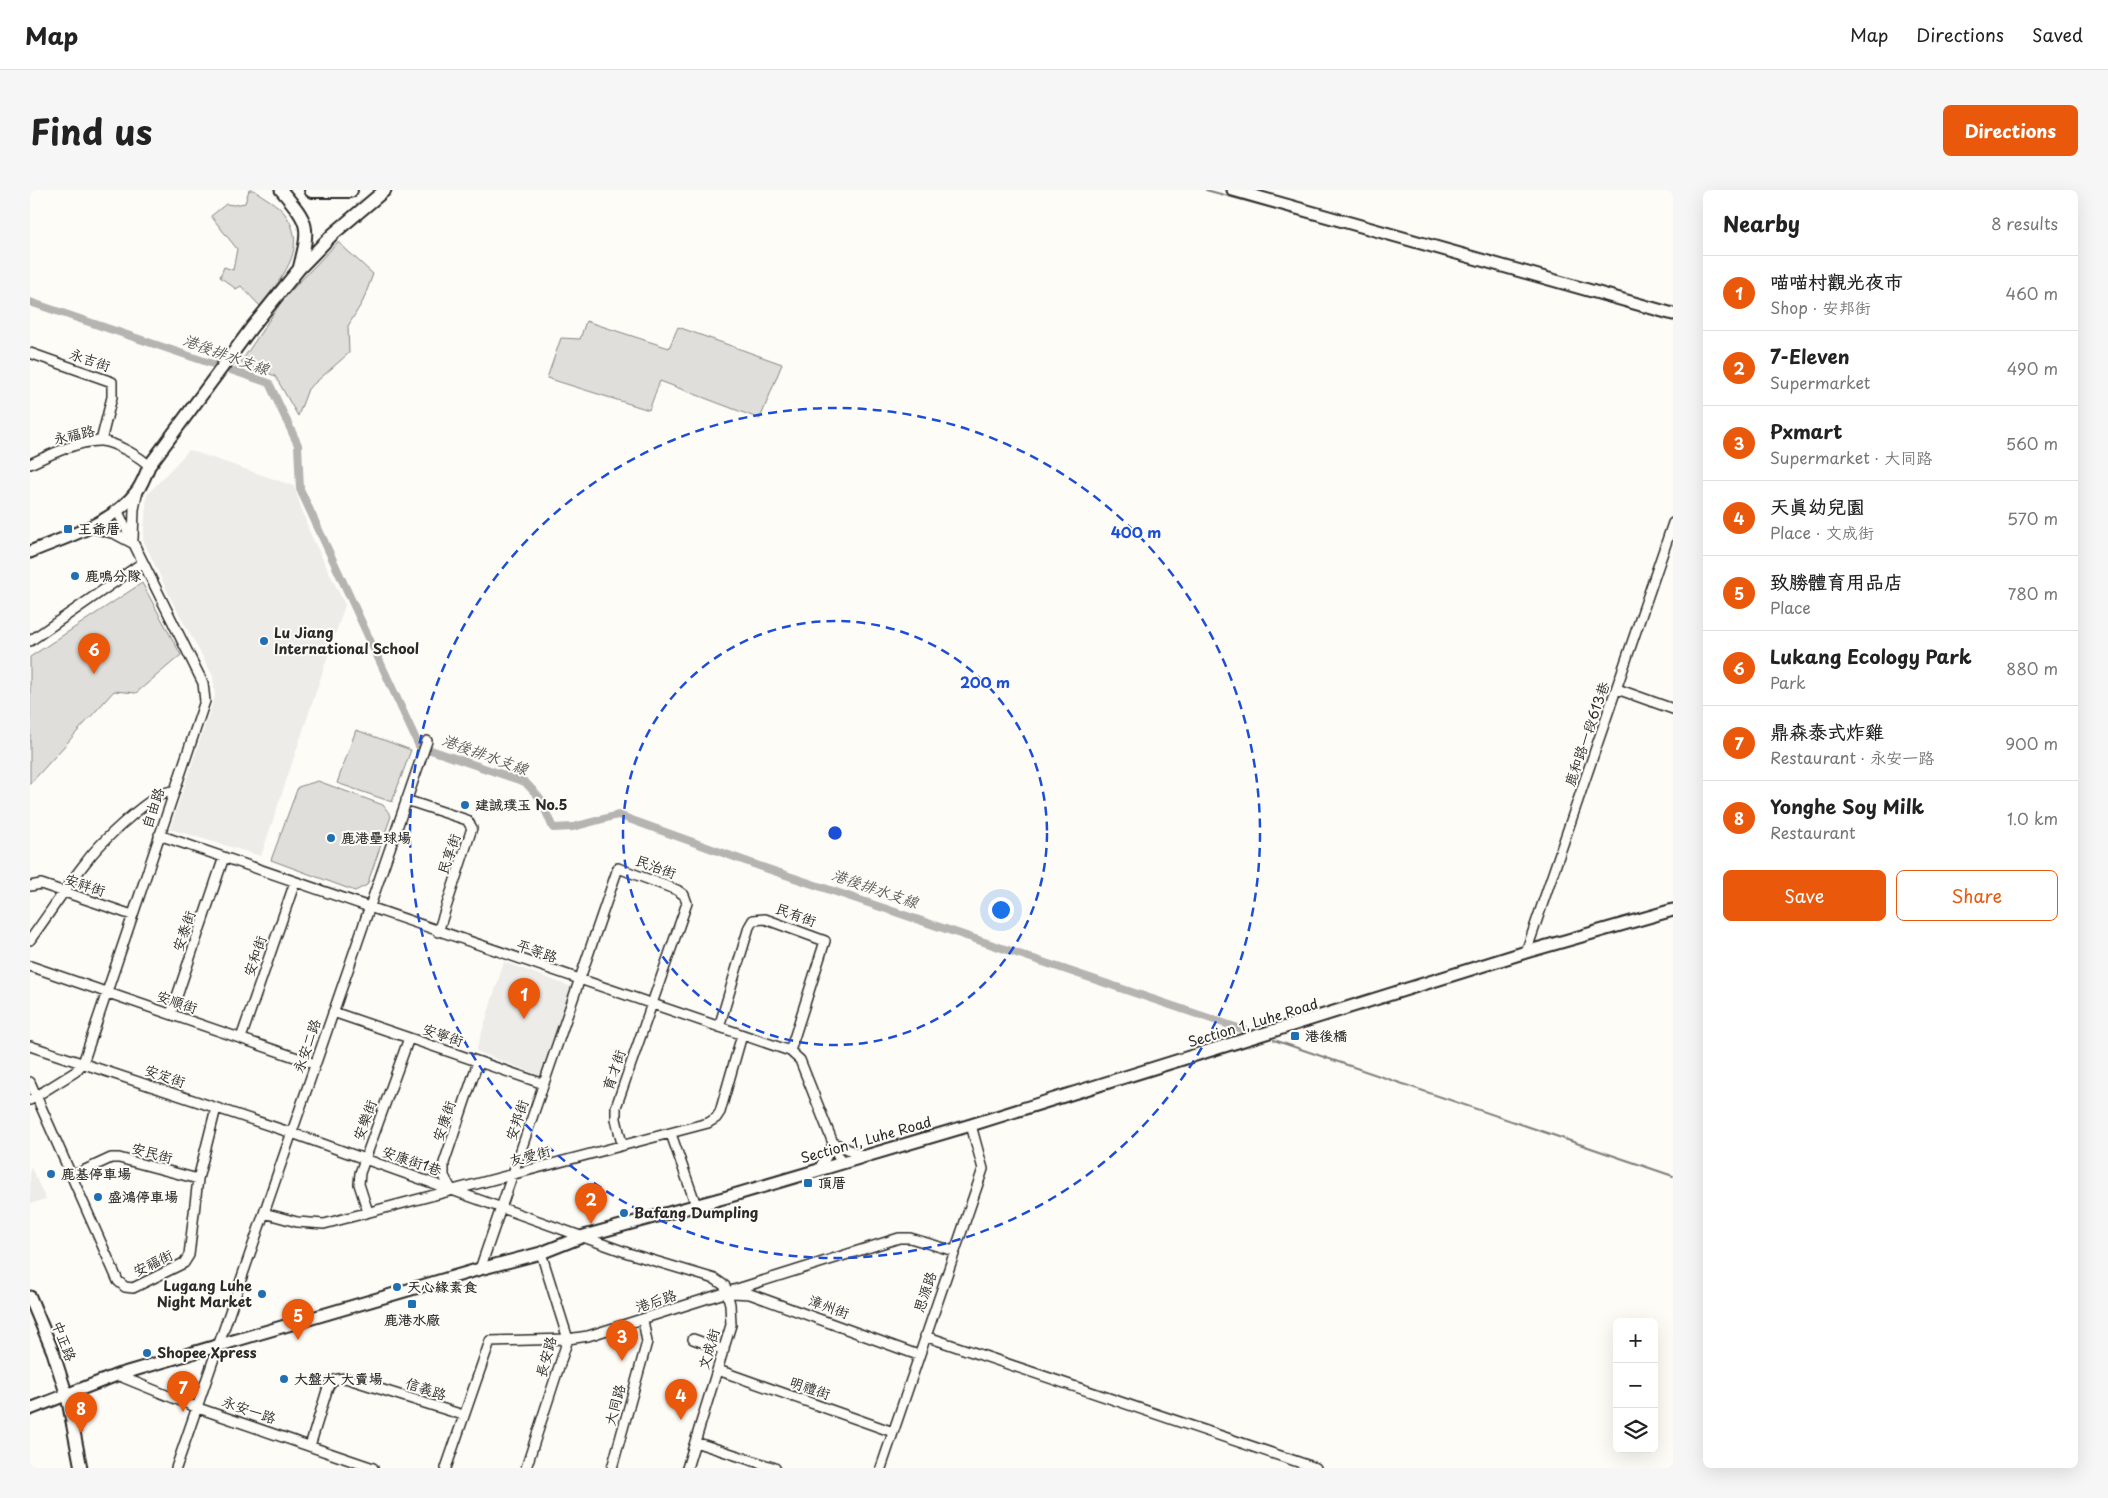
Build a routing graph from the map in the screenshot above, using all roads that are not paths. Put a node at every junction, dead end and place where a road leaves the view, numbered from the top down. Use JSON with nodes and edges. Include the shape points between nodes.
{"nodes":[{"id":1,"x":281,"y":190,"type":"edge"},
{"id":2,"x":312,"y":190,"type":"edge"},
{"id":3,"x":350,"y":190,"type":"edge"},
{"id":4,"x":385,"y":190,"type":"edge"},
{"id":5,"x":1233,"y":190,"type":"edge"},
{"id":6,"x":299,"y":269,"type":"junction"},
{"id":7,"x":1673,"y":314,"type":"edge"},
{"id":8,"x":30,"y":353,"type":"edge"},
{"id":9,"x":101,"y":441,"type":"junction"},
{"id":10,"x":30,"y":464,"type":"edge"},
{"id":11,"x":149,"y":466,"type":"junction"},
{"id":12,"x":138,"y":490,"type":"junction"},
{"id":13,"x":117,"y":510,"type":"junction"},
{"id":14,"x":1673,"y":523,"type":"edge"},
{"id":15,"x":88,"y":527,"type":"junction"},
{"id":16,"x":134,"y":544,"type":"junction"},
{"id":17,"x":30,"y":552,"type":"edge"},
{"id":18,"x":142,"y":564,"type":"junction"},
{"id":19,"x":30,"y":641,"type":"edge"},
{"id":20,"x":1617,"y":689,"type":"junction"},
{"id":21,"x":1673,"y":709,"type":"edge"},
{"id":22,"x":427,"y":741,"type":"dead end"},
{"id":23,"x":174,"y":790,"type":"junction"},
{"id":24,"x":406,"y":800,"type":"junction"},
{"id":25,"x":159,"y":835,"type":"junction"},
{"id":26,"x":224,"y":857,"type":"junction"},
{"id":27,"x":295,"y":882,"type":"junction"},
{"id":28,"x":30,"y":886,"type":"edge"},
{"id":29,"x":65,"y":892,"type":"junction"},
{"id":30,"x":369,"y":908,"type":"junction"},
{"id":31,"x":1673,"y":910,"type":"edge"},
{"id":32,"x":132,"y":915,"type":"junction"},
{"id":33,"x":438,"y":932,"type":"junction"},
{"id":34,"x":30,"y":940,"type":"edge"},
{"id":35,"x":1526,"y":952,"type":"junction"},
{"id":36,"x":30,"y":966,"type":"edge"},
{"id":37,"x":580,"y":981,"type":"junction"},
{"id":38,"x":106,"y":992,"type":"junction"},
{"id":39,"x":651,"y":1005,"type":"junction"},
{"id":40,"x":333,"y":1012,"type":"junction"},
{"id":41,"x":171,"y":1014,"type":"junction"},
{"id":42,"x":719,"y":1026,"type":"junction"},
{"id":43,"x":742,"y":1035,"type":"junction"},
{"id":44,"x":240,"y":1038,"type":"junction"},
{"id":45,"x":409,"y":1038,"type":"junction"},
{"id":46,"x":30,"y":1046,"type":"edge"},
{"id":47,"x":790,"y":1051,"type":"junction"},
{"id":48,"x":478,"y":1062,"type":"junction"},
{"id":49,"x":83,"y":1063,"type":"junction"},
{"id":50,"x":315,"y":1064,"type":"junction"},
{"id":51,"x":30,"y":1082,"type":"edge"},
{"id":52,"x":544,"y":1084,"type":"junction"},
{"id":53,"x":33,"y":1098,"type":"edge"},
{"id":54,"x":216,"y":1108,"type":"junction"},
{"id":55,"x":971,"y":1125,"type":"junction"},
{"id":56,"x":292,"y":1133,"type":"junction"},
{"id":57,"x":670,"y":1134,"type":"junction"},
{"id":58,"x":834,"y":1143,"type":"junction"},
{"id":59,"x":622,"y":1144,"type":"junction"},
{"id":60,"x":863,"y":1156,"type":"junction"},
{"id":61,"x":365,"y":1159,"type":"junction"},
{"id":62,"x":841,"y":1163,"type":"junction"},
{"id":63,"x":819,"y":1169,"type":"junction"},
{"id":64,"x":512,"y":1175,"type":"junction"},
{"id":65,"x":72,"y":1176,"type":"junction"},
{"id":66,"x":198,"y":1180,"type":"junction"},
{"id":67,"x":451,"y":1189,"type":"junction"},
{"id":68,"x":696,"y":1205,"type":"junction"},
{"id":69,"x":501,"y":1207,"type":"junction"},
{"id":70,"x":368,"y":1212,"type":"junction"},
{"id":71,"x":264,"y":1213,"type":"junction"},
{"id":72,"x":584,"y":1236,"type":"junction"},
{"id":73,"x":954,"y":1251,"type":"junction"},
{"id":74,"x":541,"y":1253,"type":"junction"},
{"id":75,"x":480,"y":1269,"type":"junction"},
{"id":76,"x":728,"y":1293,"type":"junction"},
{"id":77,"x":30,"y":1297,"type":"edge"},
{"id":78,"x":643,"y":1320,"type":"junction"},
{"id":79,"x":924,"y":1336,"type":"junction"},
{"id":80,"x":568,"y":1339,"type":"junction"},
{"id":81,"x":693,"y":1339,"type":"dead end"},
{"id":82,"x":219,"y":1345,"type":"junction"},
{"id":83,"x":724,"y":1350,"type":"junction"},
{"id":84,"x":918,"y":1355,"type":"junction"},
{"id":85,"x":718,"y":1370,"type":"junction"},
{"id":86,"x":117,"y":1376,"type":"junction"},
{"id":87,"x":67,"y":1396,"type":"junction"},
{"id":88,"x":198,"y":1408,"type":"junction"},
{"id":89,"x":30,"y":1409,"type":"edge"},
{"id":90,"x":462,"y":1415,"type":"junction"},
{"id":91,"x":893,"y":1432,"type":"junction"},
{"id":92,"x":695,"y":1442,"type":"junction"},
{"id":93,"x":310,"y":1446,"type":"junction"},
{"id":94,"x":347,"y":1464,"type":"edge"},
{"id":95,"x":81,"y":1468,"type":"edge"},
{"id":96,"x":176,"y":1468,"type":"edge"},
{"id":97,"x":373,"y":1468,"type":"edge"},
{"id":98,"x":446,"y":1468,"type":"edge"},
{"id":99,"x":526,"y":1468,"type":"edge"},
{"id":100,"x":612,"y":1468,"type":"edge"},
{"id":101,"x":687,"y":1468,"type":"edge"},
{"id":102,"x":775,"y":1468,"type":"edge"},
{"id":103,"x":881,"y":1468,"type":"edge"},
{"id":104,"x":1316,"y":1468,"type":"edge"}],
"edges":[{"from":1,"to":6,"type":"main road","via":[[301,213],[305,226],[307,237]]},
{"from":2,"to":3,"type":"main road"},
{"from":4,"to":6,"type":"main road","via":[[333,234]]},
{"from":5,"to":7,"type":"main road"},
{"from":6,"to":11,"type":"main road"},
{"from":8,"to":9,"type":"street","name":"永吉街","via":[[112,382],[112,397]]},
{"from":9,"to":10,"type":"street","name":"永福路","via":[[60,450]]},
{"from":9,"to":11,"type":"street","name":"永福路","via":[[134,454]]},
{"from":11,"to":12,"type":"main road"},
{"from":12,"to":13,"type":"main road"},
{"from":12,"to":16,"type":"street","via":[[132,528]]},
{"from":13,"to":15,"type":"main road"},
{"from":13,"to":16,"type":"street","name":"自由路"},
{"from":14,"to":20,"type":"street","name":"鹿和路一段613巷"},
{"from":15,"to":16,"type":"street","via":[[115,534]]},
{"from":15,"to":17,"type":"main road"},
{"from":16,"to":18,"type":"street","name":"自由路"},
{"from":18,"to":19,"type":"street"},
{"from":18,"to":23,"type":"street","name":"自由路","via":[[205,692]]},
{"from":20,"to":21,"type":"street"},
{"from":20,"to":35,"type":"street","name":"鹿和路一段613巷"},
{"from":22,"to":24,"type":"street","name":"永安二路"},
{"from":23,"to":25,"type":"street","name":"自由路"},
{"from":23,"to":29,"type":"street","via":[[165,791],[132,814],[86,861]]},
{"from":24,"to":30,"type":"street","name":"永安二路"},
{"from":24,"to":33,"type":"street","name":"民享街","via":[[472,824]]},
{"from":25,"to":26,"type":"street","name":"平等路"},
{"from":25,"to":32,"type":"street","name":"自由路"},
{"from":26,"to":27,"type":"street","name":"平等路"},
{"from":26,"to":41,"type":"street","name":"安泰街"},
{"from":27,"to":30,"type":"street","name":"平等路"},
{"from":27,"to":44,"type":"street","name":"安和街"},
{"from":28,"to":29,"type":"street","name":"安祥街","via":[[41,884]]},
{"from":29,"to":32,"type":"street","name":"安祥街"},
{"from":29,"to":34,"type":"street"},
{"from":30,"to":33,"type":"street","name":"平等路"},
{"from":30,"to":40,"type":"street","name":"永安二路"},
{"from":31,"to":35,"type":"main road","name":"Section 1, Luhe Road"},
{"from":32,"to":38,"type":"street","name":"自由路"},
{"from":33,"to":37,"type":"street","name":"平等路"},
{"from":35,"to":55,"type":"main road","name":"Section 1, Luhe Road"},
{"from":36,"to":38,"type":"street","name":"安順街"},
{"from":37,"to":39,"type":"street","name":"平等路"},
{"from":37,"to":39,"type":"street","name":"民治街","via":[[618,868],[677,890],[686,899],[685,912]]},
{"from":37,"to":52,"type":"street","name":"安邦街"},
{"from":38,"to":41,"type":"street","name":"安順街"},
{"from":38,"to":49,"type":"street","name":"自由路"},
{"from":39,"to":42,"type":"street","name":"平等路"},
{"from":39,"to":59,"type":"street","name":"育才街","via":[[616,1106]]},
{"from":40,"to":45,"type":"street","name":"安寧街"},
{"from":40,"to":50,"type":"street","name":"永安二路"},
{"from":41,"to":44,"type":"street","name":"安順街"},
{"from":42,"to":43,"type":"street","name":"平等路"},
{"from":42,"to":47,"type":"street","name":"民有街","via":[[752,920],[765,919],[825,941]]},
{"from":43,"to":47,"type":"street","name":"平等路"},
{"from":43,"to":57,"type":"street","name":"友愛街","via":[[716,1118]]},
{"from":44,"to":50,"type":"street","name":"安順街"},
{"from":45,"to":48,"type":"street","name":"安寧街"},
{"from":45,"to":61,"type":"street","name":"安樂街"},
{"from":46,"to":49,"type":"street","name":"安定街"},
{"from":47,"to":58,"type":"street","via":[[800,1060]]},
{"from":48,"to":52,"type":"street","name":"安寧街"},
{"from":48,"to":67,"type":"street","name":"安康街","via":[[444,1163],[444,1176]]},
{"from":49,"to":53,"type":"street","via":[[75,1072]]},
{"from":49,"to":54,"type":"street","name":"安定街"},
{"from":50,"to":56,"type":"street","name":"永安二路"},
{"from":51,"to":53,"type":"street"},
{"from":52,"to":64,"type":"street","name":"安邦街"},
{"from":53,"to":65,"type":"street","name":"安福街"},
{"from":54,"to":56,"type":"street","name":"安定街"},
{"from":54,"to":66,"type":"street","name":"安福街"},
{"from":55,"to":60,"type":"main road","name":"Section 1, Luhe Road"},
{"from":55,"to":73,"type":"street","name":"思源路","via":[[983,1169]]},
{"from":56,"to":61,"type":"street","name":"安康街1巷"},
{"from":56,"to":71,"type":"street","name":"永安二路"},
{"from":57,"to":59,"type":"street","name":"友愛街"},
{"from":57,"to":68,"type":"street"},
{"from":58,"to":60,"type":"street"},
{"from":58,"to":62,"type":"street"},
{"from":58,"to":63,"type":"street"},
{"from":59,"to":64,"type":"street","name":"友愛街"},
{"from":60,"to":62,"type":"main road","name":"Section 1, Luhe Road"},
{"from":61,"to":67,"type":"street","name":"安康街1巷"},
{"from":61,"to":70,"type":"street","name":"安樂街","via":[[359,1184]]},
{"from":62,"to":63,"type":"main road","name":"Section 1, Luhe Road"},
{"from":63,"to":68,"type":"main road","name":"Section 1, Luhe Road"},
{"from":64,"to":67,"type":"street","name":"友愛街"},
{"from":64,"to":69,"type":"street","name":"安邦街"},
{"from":65,"to":66,"type":"street","name":"安民街","via":[[111,1158],[119,1158]]},
{"from":65,"to":66,"type":"street","name":"安福街","via":[[118,1281],[133,1288],[184,1263],[189,1255]]},
{"from":67,"to":69,"type":"street","name":"安康街1巷"},
{"from":67,"to":70,"type":"street","name":"友愛街"},
{"from":68,"to":72,"type":"main road","name":"Section 1, Luhe Road"},
{"from":69,"to":72,"type":"street","name":"安康街1巷"},
{"from":69,"to":75,"type":"street","name":"安邦街"},
{"from":70,"to":71,"type":"street","name":"友愛街","via":[[324,1224]]},
{"from":71,"to":82,"type":"street","name":"永安二路"},
{"from":72,"to":74,"type":"main road","name":"Section 1, Luhe Road"},
{"from":72,"to":76,"type":"street","name":"安康街1巷","via":[[715,1279],[725,1286]]},
{"from":73,"to":76,"type":"street","name":"港后路","via":[[910,1238],[899,1238]]},
{"from":73,"to":79,"type":"street","name":"思源路"},
{"from":74,"to":75,"type":"main road","name":"Section 1, Luhe Road"},
{"from":74,"to":80,"type":"street","name":"長安路"},
{"from":75,"to":82,"type":"main road","name":"Section 1, Luhe Road"},
{"from":76,"to":78,"type":"street","name":"港后路"},
{"from":76,"to":83,"type":"street","name":"文成街","via":[[731,1325]]},
{"from":76,"to":84,"type":"street","name":"漳州街","via":[[750,1294]]},
{"from":77,"to":87,"type":"main road","name":"中正路"},
{"from":78,"to":80,"type":"street","name":"港后路"},
{"from":78,"to":100,"type":"street","name":"大同路","via":[[647,1342]]},
{"from":79,"to":84,"type":"street","name":"思源路"},
{"from":79,"to":104,"type":"street"},
{"from":80,"to":90,"type":"street","name":"港后路","via":[[490,1341]]},
{"from":80,"to":99,"type":"street","name":"長安路"},
{"from":81,"to":83,"type":"street"},
{"from":82,"to":86,"type":"main road","name":"Section 1, Luhe Road"},
{"from":82,"to":88,"type":"street","name":"永安二路"},
{"from":83,"to":85,"type":"street","name":"文成街"},
{"from":84,"to":91,"type":"street","name":"思源路"},
{"from":85,"to":91,"type":"street","name":"明禮街"},
{"from":85,"to":92,"type":"street","name":"文成街"},
{"from":86,"to":87,"type":"main road","name":"Section 1, Luhe Road"},
{"from":86,"to":88,"type":"street","name":"永安一路"},
{"from":87,"to":89,"type":"main road","name":"Section 1, Luhe Road"},
{"from":87,"to":95,"type":"main road","name":"中正路"},
{"from":88,"to":93,"type":"street","name":"永安一路"},
{"from":88,"to":96,"type":"street","name":"永安二路"},
{"from":90,"to":93,"type":"street","name":"信義路","via":[[345,1378],[336,1379],[328,1387]]},
{"from":90,"to":98,"type":"street","name":"港后路"},
{"from":91,"to":103,"type":"street","name":"思源路"},
{"from":92,"to":101,"type":"street","name":"文成街"},
{"from":92,"to":102,"type":"street"},
{"from":93,"to":94,"type":"street","name":"永安一路"},
{"from":94,"to":97,"type":"street","name":"永安一路"}]}
